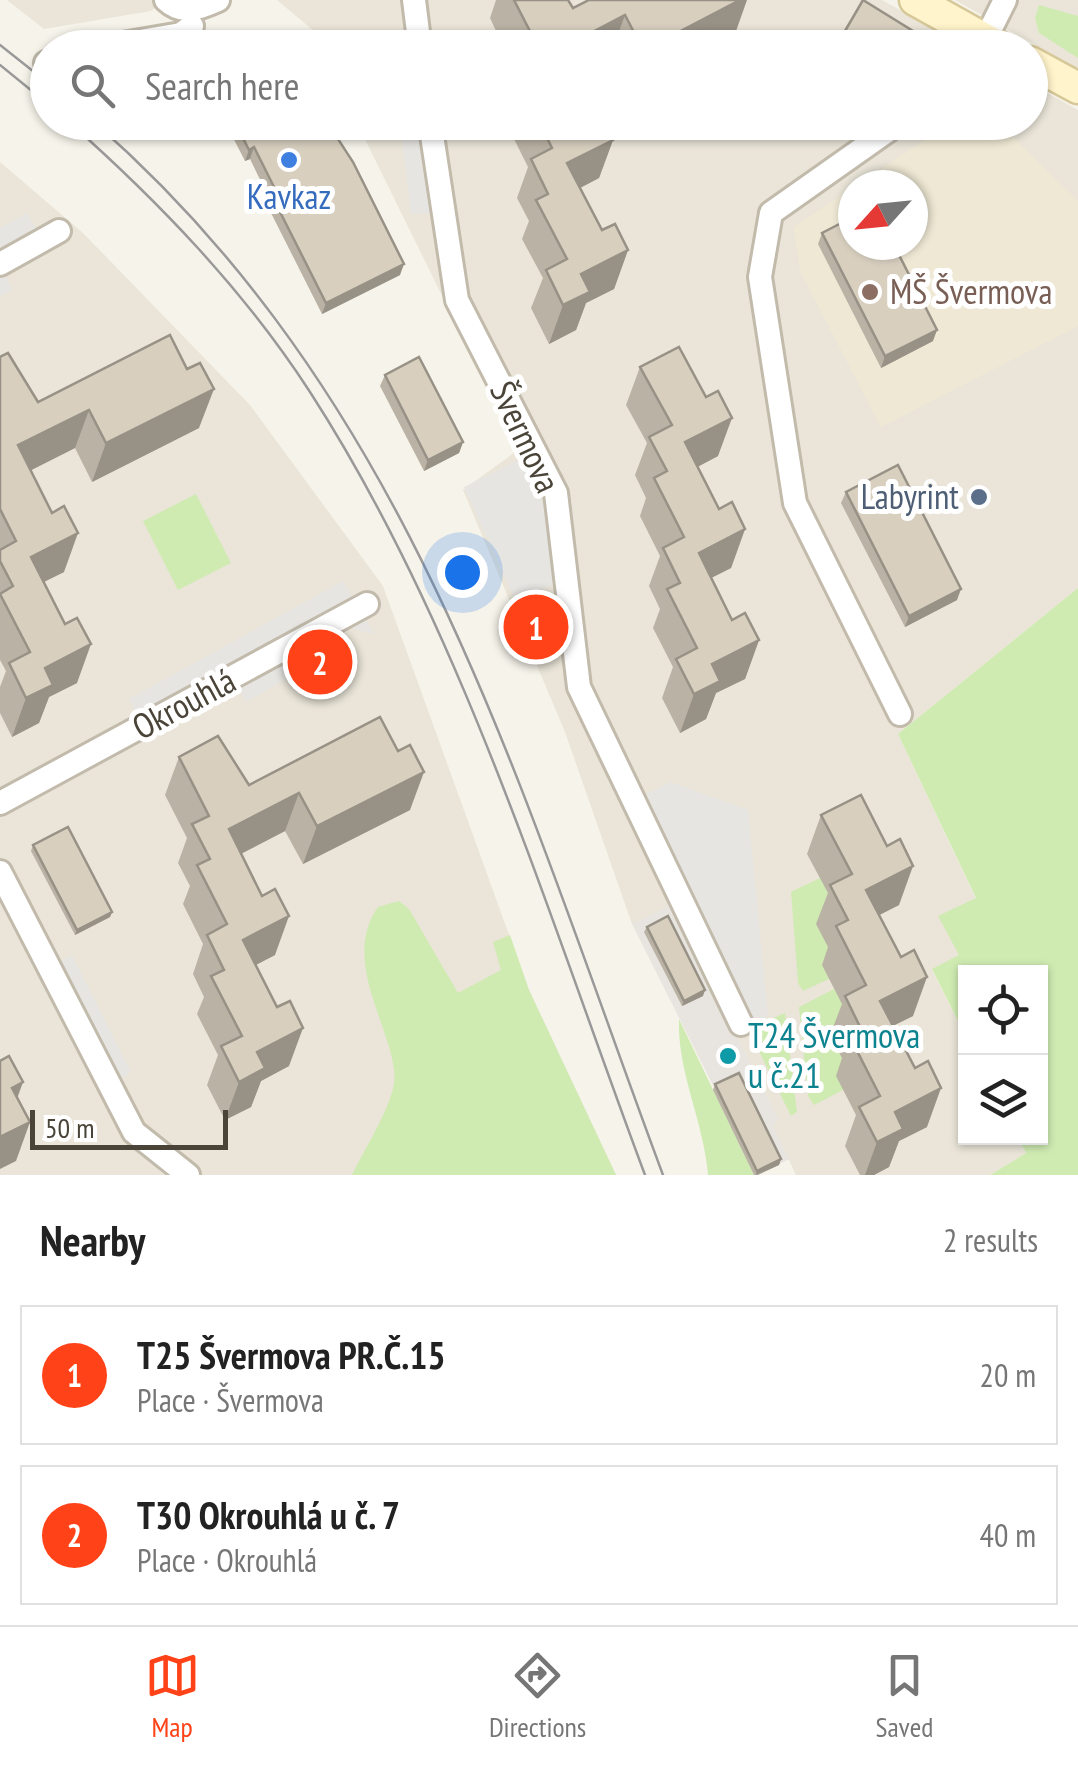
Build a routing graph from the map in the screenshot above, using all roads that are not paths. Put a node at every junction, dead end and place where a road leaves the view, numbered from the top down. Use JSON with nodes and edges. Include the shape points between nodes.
{"nodes":[{"id":1,"x":166,"y":0,"type":"edge"},
{"id":2,"x":218,"y":0,"type":"edge"},
{"id":3,"x":414,"y":0,"type":"edge"},
{"id":4,"x":915,"y":0,"type":"edge"},
{"id":5,"x":1005,"y":0,"type":"edge"},
{"id":6,"x":192,"y":26,"type":"dead end"},
{"id":7,"x":187,"y":30,"type":"edge"},
{"id":8,"x":418,"y":30,"type":"edge"},
{"id":9,"x":964,"y":30,"type":"edge"},
{"id":10,"x":994,"y":30,"type":"edge"},
{"id":11,"x":1048,"y":72,"type":"edge"},
{"id":12,"x":1078,"y":88,"type":"edge"},
{"id":13,"x":433,"y":140,"type":"edge"},
{"id":14,"x":875,"y":140,"type":"edge"},
{"id":15,"x":59,"y":230,"type":"dead end"},
{"id":16,"x":0,"y":264,"type":"edge"},
{"id":17,"x":367,"y":604,"type":"dead end"},
{"id":18,"x":900,"y":714,"type":"dead end"},
{"id":19,"x":0,"y":803,"type":"edge"},
{"id":20,"x":0,"y":872,"type":"edge"},
{"id":21,"x":740,"y":1024,"type":"dead end"},
{"id":22,"x":188,"y":1175,"type":"edge"}],
"edges":[{"from":1,"to":2,"type":"street","via":[[193,11]]},
{"from":3,"to":8,"type":"street"},
{"from":4,"to":9,"type":"street"},
{"from":5,"to":10,"type":"street"},
{"from":6,"to":7,"type":"street"},
{"from":11,"to":12,"type":"street"},
{"from":13,"to":21,"type":"street","name":"Švermova","via":[[458,300],[556,493],[579,687]]},
{"from":14,"to":18,"type":"street","via":[[772,213],[760,277],[796,503]]},
{"from":15,"to":16,"type":"street"},
{"from":17,"to":19,"type":"street","name":"Okrouhlá"},
{"from":20,"to":22,"type":"street","via":[[134,1132]]}]}
